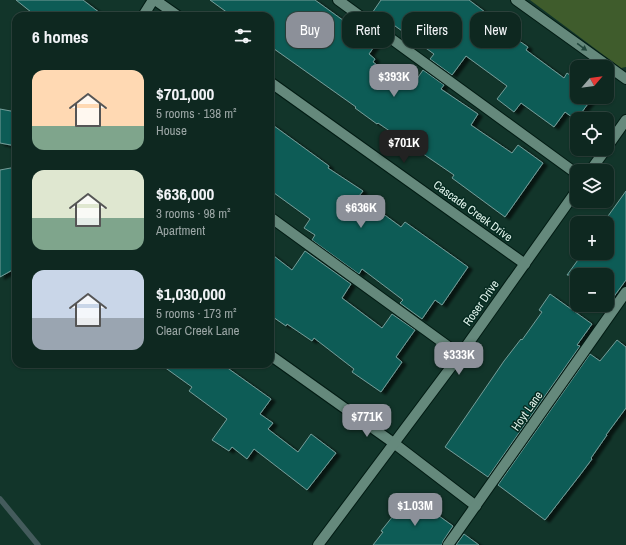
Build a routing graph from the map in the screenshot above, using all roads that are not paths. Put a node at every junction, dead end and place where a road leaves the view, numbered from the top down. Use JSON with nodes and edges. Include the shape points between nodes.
{"nodes":[{"id":1,"x":154,"y":0,"type":"edge"},
{"id":2,"x":338,"y":0,"type":"edge"},
{"id":3,"x":516,"y":0,"type":"edge"},
{"id":4,"x":145,"y":12,"type":"edge"},
{"id":5,"x":172,"y":12,"type":"edge"},
{"id":6,"x":626,"y":79,"type":"edge"},
{"id":7,"x":274,"y":85,"type":"edge"},
{"id":8,"x":626,"y":120,"type":"edge"},
{"id":9,"x":614,"y":137,"type":"edge"},
{"id":10,"x":570,"y":169,"type":"edge"},
{"id":11,"x":570,"y":200,"type":"edge"},
{"id":12,"x":274,"y":220,"type":"edge"},
{"id":13,"x":525,"y":264,"type":"junction"},
{"id":14,"x":626,"y":292,"type":"edge"},
{"id":15,"x":460,"y":355,"type":"junction"},
{"id":16,"x":274,"y":359,"type":"edge"},
{"id":17,"x":395,"y":444,"type":"junction"},
{"id":18,"x":476,"y":506,"type":"junction"},
{"id":19,"x":318,"y":545,"type":"edge"},
{"id":20,"x":448,"y":545,"type":"edge"}],
"edges":[{"from":1,"to":4,"type":"street"},
{"from":1,"to":5,"type":"street"},
{"from":2,"to":10,"type":"street"},
{"from":3,"to":6,"type":"street","one_way":true},
{"from":7,"to":13,"type":"street","name":"Cascade Creek Drive"},
{"from":8,"to":9,"type":"street"},
{"from":11,"to":13,"type":"street","name":"Roser Drive"},
{"from":12,"to":15,"type":"street"},
{"from":13,"to":15,"type":"street","name":"Roser Drive"},
{"from":14,"to":18,"type":"street","name":"Hoyt Lane"},
{"from":15,"to":17,"type":"street","name":"Roser Drive"},
{"from":16,"to":17,"type":"street"},
{"from":17,"to":18,"type":"street"},
{"from":17,"to":19,"type":"street","name":"Roser Drive"},
{"from":18,"to":20,"type":"street","name":"Hoyt Lane"}]}
